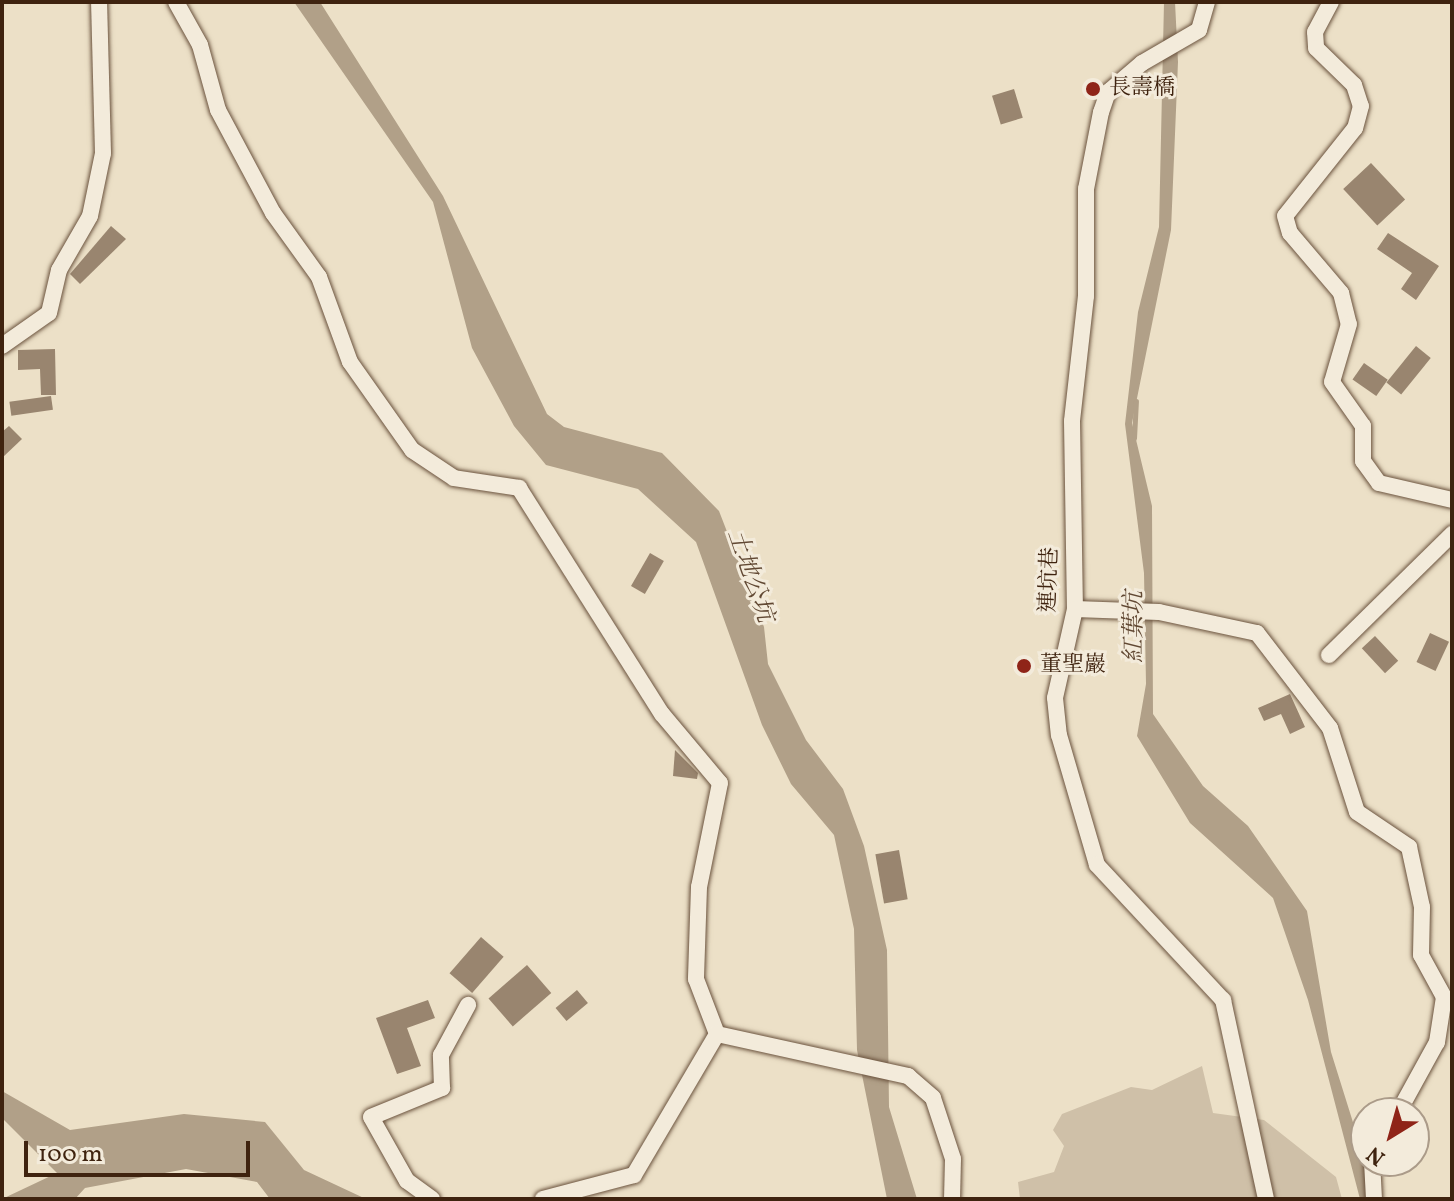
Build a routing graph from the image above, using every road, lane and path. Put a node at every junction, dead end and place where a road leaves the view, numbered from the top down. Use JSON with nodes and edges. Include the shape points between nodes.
{"nodes":[{"id":1,"x":99,"y":2,"type":"edge"},
{"id":2,"x":176,"y":2,"type":"edge"},
{"id":3,"x":1207,"y":2,"type":"edge"},
{"id":4,"x":1331,"y":2,"type":"edge"},
{"id":5,"x":2,"y":346,"type":"edge"},
{"id":6,"x":1452,"y":500,"type":"edge"},
{"id":7,"x":1452,"y":534,"type":"edge"},
{"id":8,"x":1075,"y":609,"type":"junction"},
{"id":9,"x":1329,"y":655,"type":"dead end"},
{"id":10,"x":468,"y":1005,"type":"dead end"},
{"id":11,"x":717,"y":1034,"type":"junction"},
{"id":12,"x":1407,"y":1097,"type":"edge"},
{"id":13,"x":1373,"y":1177,"type":"edge"},
{"id":14,"x":432,"y":1199,"type":"edge"},
{"id":15,"x":543,"y":1199,"type":"edge"},
{"id":16,"x":952,"y":1199,"type":"edge"},
{"id":17,"x":1266,"y":1199,"type":"edge"},
{"id":18,"x":1374,"y":1199,"type":"edge"}],
"edges":[{"from":1,"to":5,"type":"street","via":[[103,153],[90,216],[59,270],[49,313]]},
{"from":2,"to":11,"type":"street","via":[[200,45],[218,110],[273,213],[319,277],[350,362],[412,450],[454,478],[519,488],[662,714],[720,783],[699,887],[696,979]]},
{"from":3,"to":8,"type":"street","name":"連坑巷","via":[[1207,16],[1187,36],[1108,92],[1086,189],[1086,296],[1072,421]]},
{"from":4,"to":6,"type":"street","via":[[1315,32],[1316,48],[1354,85],[1361,106],[1355,128],[1285,216],[1290,233],[1341,293],[1349,324],[1332,382],[1363,426],[1363,461],[1379,483]]},
{"from":7,"to":9,"type":"street"},
{"from":8,"to":12,"type":"street","via":[[1159,612],[1257,633],[1330,728],[1357,812],[1409,847],[1422,907],[1421,955],[1444,997],[1437,1042]]},
{"from":8,"to":17,"type":"street","name":"連坑巷","via":[[1055,698],[1097,865],[1223,1000]]},
{"from":10,"to":14,"type":"street","via":[[441,1055],[442,1088],[371,1117],[407,1181]]},
{"from":11,"to":15,"type":"street","via":[[634,1175]]},
{"from":11,"to":16,"type":"street","via":[[886,1068],[933,1098],[953,1159]]},
{"from":13,"to":18,"type":"street"}]}
